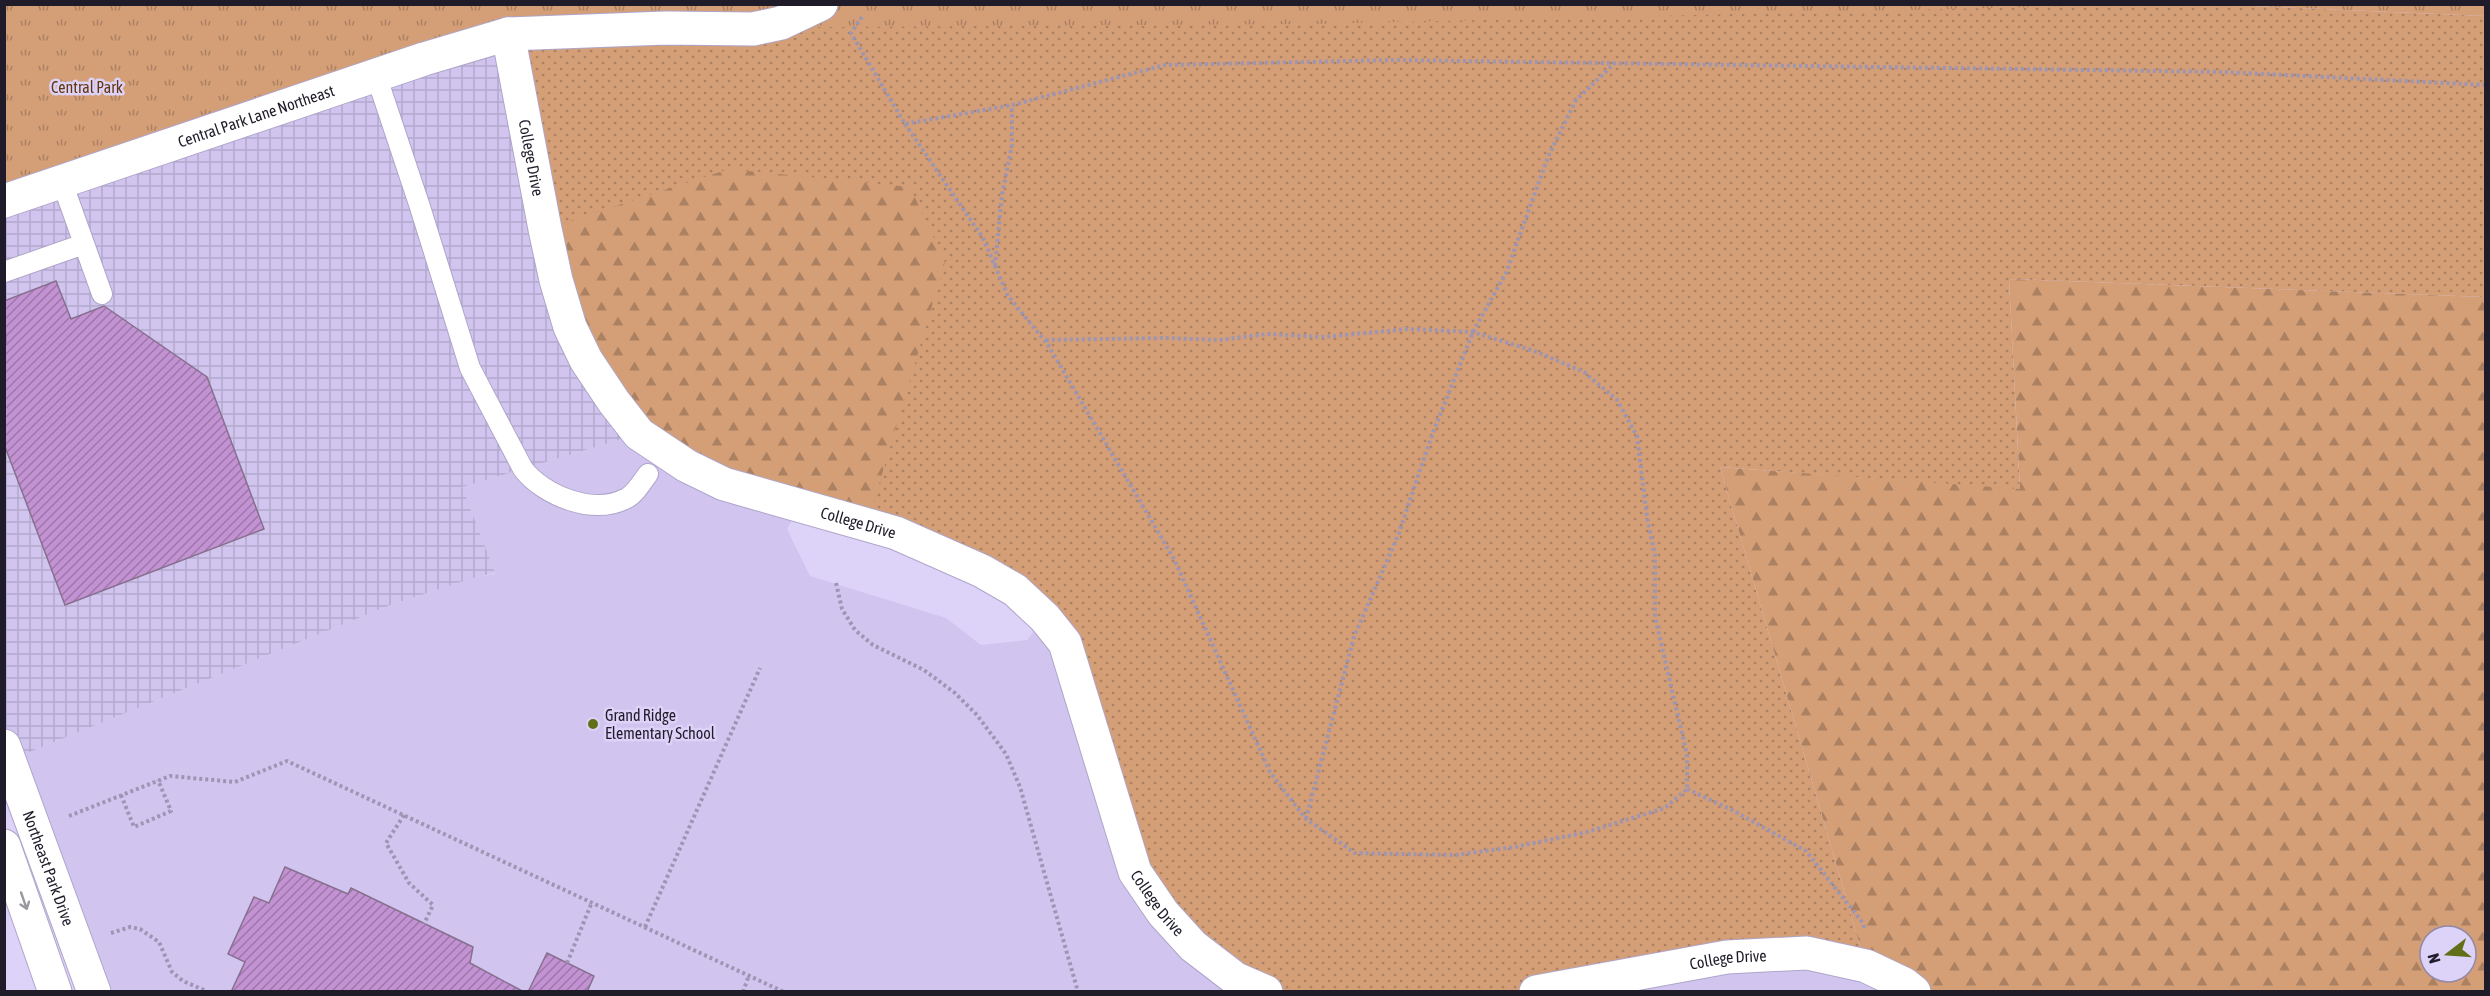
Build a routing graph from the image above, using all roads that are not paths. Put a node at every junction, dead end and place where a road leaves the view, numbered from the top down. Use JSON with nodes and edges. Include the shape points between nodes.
{"nodes":[{"id":1,"x":822,"y":4,"type":"edge"},
{"id":2,"x":508,"y":34,"type":"junction"},
{"id":3,"x":376,"y":75,"type":"junction"},
{"id":4,"x":62,"y":182,"type":"junction"},
{"id":5,"x":4,"y":201,"type":"edge"},
{"id":6,"x":84,"y":244,"type":"junction"},
{"id":7,"x":4,"y":272,"type":"edge"},
{"id":8,"x":102,"y":294,"type":"dead end"},
{"id":9,"x":648,"y":474,"type":"dead end"},
{"id":10,"x":4,"y":746,"type":"edge"},
{"id":11,"x":4,"y":846,"type":"edge"},
{"id":12,"x":56,"y":992,"type":"edge"},
{"id":13,"x":94,"y":992,"type":"edge"},
{"id":14,"x":1266,"y":992,"type":"edge"},
{"id":15,"x":1536,"y":992,"type":"edge"},
{"id":16,"x":1914,"y":992,"type":"edge"}],
"edges":[{"from":1,"to":2,"type":"street","name":"Central Park Lane Northeast","via":[[781,23],[753,29]]},
{"from":2,"to":3,"type":"street","name":"Central Park Lane Northeast"},
{"from":2,"to":14,"type":"street","name":"College Drive","via":[[556,280],[570,327],[586,360],[639,434],[687,466],[724,484],[896,533],[1015,590],[1065,643],[1135,872],[1163,913],[1193,946],[1236,979]]},
{"from":3,"to":4,"type":"street","name":"Central Park Lane Northeast"},
{"from":3,"to":9,"type":"lane","via":[[470,369],[523,469],[533,482],[551,491],[598,506],[614,505],[630,497]]},
{"from":4,"to":5,"type":"street","name":"Central Park Lane Northeast"},
{"from":4,"to":6,"type":"lane"},
{"from":6,"to":7,"type":"lane"},
{"from":6,"to":8,"type":"lane"},
{"from":10,"to":13,"type":"street","name":"Northeast Park Drive"},
{"from":11,"to":12,"type":"street","one_way":true},
{"from":15,"to":16,"type":"street","name":"College Drive","via":[[1727,957],[1807,953],[1866,966]]}]}
